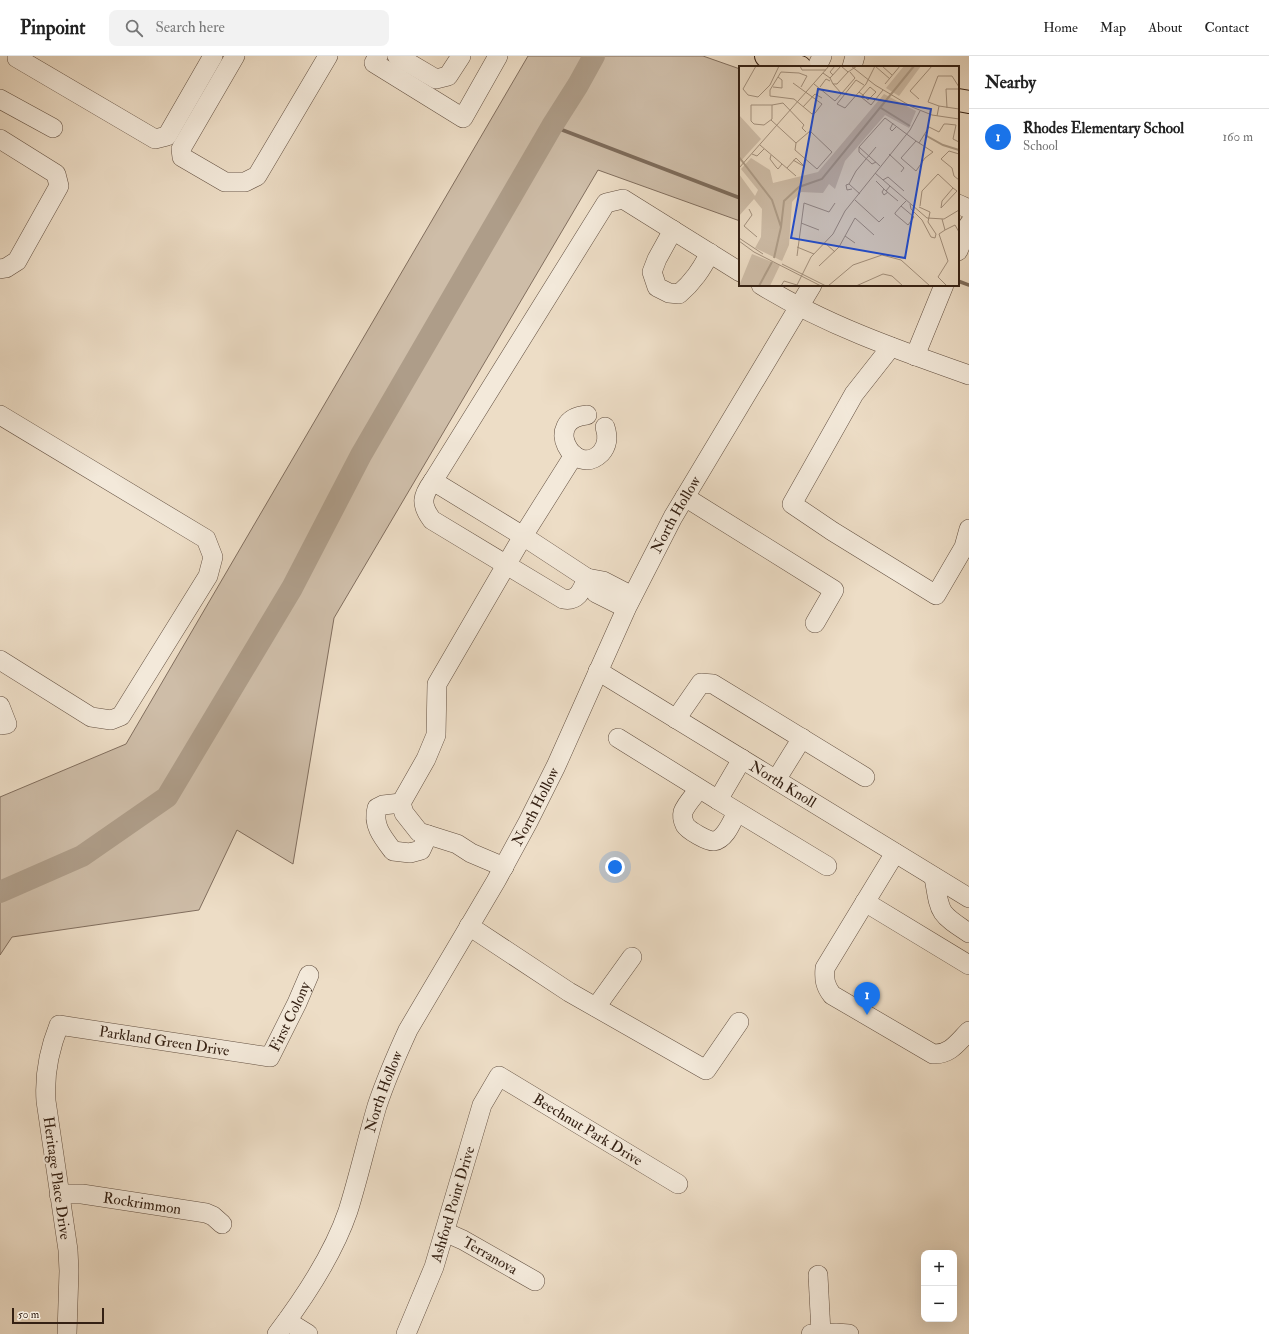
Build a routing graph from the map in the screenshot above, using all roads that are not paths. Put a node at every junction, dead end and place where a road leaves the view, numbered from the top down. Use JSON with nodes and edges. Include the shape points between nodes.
{"nodes":[{"id":1,"x":17,"y":56,"type":"edge"},
{"id":2,"x":235,"y":56,"type":"edge"},
{"id":3,"x":328,"y":56,"type":"edge"},
{"id":4,"x":378,"y":56,"type":"edge"},
{"id":5,"x":461,"y":56,"type":"edge"},
{"id":6,"x":498,"y":56,"type":"edge"},
{"id":7,"x":766,"y":56,"type":"edge"},
{"id":8,"x":822,"y":56,"type":"edge"},
{"id":9,"x":855,"y":56,"type":"edge"},
{"id":10,"x":209,"y":58,"type":"edge"},
{"id":11,"x":410,"y":59,"type":"edge"},
{"id":12,"x":797,"y":66,"type":"edge"},
{"id":13,"x":817,"y":66,"type":"edge"},
{"id":14,"x":852,"y":66,"type":"edge"},
{"id":15,"x":0,"y":99,"type":"edge"},
{"id":16,"x":959,"y":100,"type":"edge"},
{"id":17,"x":969,"y":102,"type":"edge"},
{"id":18,"x":52,"y":128,"type":"dead end"},
{"id":19,"x":0,"y":140,"type":"edge"},
{"id":20,"x":959,"y":204,"type":"edge"},
{"id":21,"x":969,"y":209,"type":"edge"},
{"id":22,"x":969,"y":224,"type":"edge"},
{"id":23,"x":673,"y":230,"type":"junction"},
{"id":24,"x":959,"y":249,"type":"edge"},
{"id":25,"x":710,"y":253,"type":"junction"},
{"id":26,"x":0,"y":269,"type":"edge"},
{"id":27,"x":739,"y":271,"type":"edge"},
{"id":28,"x":763,"y":286,"type":"edge"},
{"id":29,"x":811,"y":286,"type":"edge"},
{"id":30,"x":944,"y":286,"type":"edge"},
{"id":31,"x":799,"y":306,"type":"junction"},
{"id":32,"x":890,"y":347,"type":"junction"},
{"id":33,"x":915,"y":356,"type":"junction"},
{"id":34,"x":969,"y":375,"type":"edge"},
{"id":35,"x":0,"y":415,"type":"edge"},
{"id":36,"x":587,"y":416,"type":"dead end"},
{"id":37,"x":605,"y":427,"type":"dead end"},
{"id":38,"x":574,"y":455,"type":"junction"},
{"id":39,"x":433,"y":481,"type":"junction"},
{"id":40,"x":685,"y":497,"type":"junction"},
{"id":41,"x":969,"y":529,"type":"edge"},
{"id":42,"x":523,"y":536,"type":"junction"},
{"id":43,"x":507,"y":564,"type":"junction"},
{"id":44,"x":587,"y":578,"type":"junction"},
{"id":45,"x":629,"y":602,"type":"junction"},
{"id":46,"x":815,"y":624,"type":"dead end"},
{"id":47,"x":0,"y":660,"type":"edge"},
{"id":48,"x":598,"y":671,"type":"junction"},
{"id":49,"x":0,"y":706,"type":"edge"},
{"id":50,"x":676,"y":719,"type":"junction"},
{"id":51,"x":0,"y":725,"type":"edge"},
{"id":52,"x":618,"y":738,"type":"dead end"},
{"id":53,"x":802,"y":738,"type":"junction"},
{"id":54,"x":742,"y":759,"type":"junction"},
{"id":55,"x":865,"y":777,"type":"dead end"},
{"id":56,"x":776,"y":780,"type":"junction"},
{"id":57,"x":699,"y":789,"type":"junction"},
{"id":58,"x":718,"y":800,"type":"junction"},
{"id":59,"x":401,"y":803,"type":"junction"},
{"id":60,"x":737,"y":812,"type":"junction"},
{"id":61,"x":428,"y":835,"type":"junction"},
{"id":62,"x":895,"y":853,"type":"junction"},
{"id":63,"x":827,"y":866,"type":"dead end"},
{"id":64,"x":504,"y":867,"type":"junction"},
{"id":65,"x":934,"y":877,"type":"junction"},
{"id":66,"x":969,"y":898,"type":"edge"},
{"id":67,"x":865,"y":902,"type":"junction"},
{"id":68,"x":469,"y":926,"type":"junction"},
{"id":69,"x":969,"y":933,"type":"edge"},
{"id":70,"x":632,"y":958,"type":"dead end"},
{"id":71,"x":969,"y":964,"type":"edge"},
{"id":72,"x":309,"y":975,"type":"dead end"},
{"id":73,"x":596,"y":1007,"type":"junction"},
{"id":74,"x":738,"y":1022,"type":"dead end"},
{"id":75,"x":59,"y":1025,"type":"joint"},
{"id":76,"x":969,"y":1031,"type":"edge"},
{"id":77,"x":270,"y":1057,"type":"joint"},
{"id":78,"x":499,"y":1076,"type":"joint"},
{"id":79,"x":678,"y":1184,"type":"dead end"},
{"id":80,"x":59,"y":1194,"type":"junction"},
{"id":81,"x":222,"y":1224,"type":"dead end"},
{"id":82,"x":445,"y":1232,"type":"junction"},
{"id":83,"x":818,"y":1275,"type":"dead end"},
{"id":84,"x":535,"y":1281,"type":"dead end"},
{"id":85,"x":282,"y":1327,"type":"edge"},
{"id":86,"x":67,"y":1334,"type":"edge"},
{"id":87,"x":308,"y":1334,"type":"edge"},
{"id":88,"x":406,"y":1334,"type":"edge"},
{"id":89,"x":816,"y":1334,"type":"edge"},
{"id":90,"x":849,"y":1334,"type":"edge"}],
"edges":[{"from":1,"to":10,"type":"street","via":[[155,139],[167,136]]},
{"from":2,"to":3,"type":"street","via":[[181,150],[182,157],[225,182],[245,182],[257,176]]},
{"from":4,"to":6,"type":"street","via":[[374,63],[463,118]]},
{"from":5,"to":11,"type":"street","via":[[448,76],[436,79]]},
{"from":7,"to":12,"type":"main road"},
{"from":8,"to":13,"type":"street"},
{"from":9,"to":14,"type":"street"},
{"from":15,"to":18,"type":"street"},
{"from":16,"to":17,"type":"main road"},
{"from":19,"to":26,"type":"street","via":[[56,174],[59,186],[17,261]]},
{"from":20,"to":21,"type":"street"},
{"from":22,"to":24,"type":"street"},
{"from":23,"to":25,"type":"street"},
{"from":23,"to":25,"type":"street","via":[[652,272],[657,287],[669,293],[679,294],[691,284]]},
{"from":23,"to":39,"type":"street","via":[[623,199],[606,203]]},
{"from":25,"to":27,"type":"street"},
{"from":28,"to":31,"type":"street"},
{"from":29,"to":31,"type":"street","name":"North Hollow"},
{"from":30,"to":33,"type":"street"},
{"from":31,"to":32,"type":"street","via":[[838,326]]},
{"from":31,"to":40,"type":"street","name":"North Hollow"},
{"from":32,"to":33,"type":"street"},
{"from":32,"to":41,"type":"street","via":[[854,394],[792,504],[936,595],[964,547]]},
{"from":33,"to":34,"type":"street"},
{"from":35,"to":47,"type":"street","via":[[206,539],[213,557],[208,576],[121,716],[111,720],[91,717]]},
{"from":36,"to":38,"type":"street","via":[[574,419],[565,429],[564,443]]},
{"from":37,"to":38,"type":"street","via":[[607,442],[599,454],[585,459]]},
{"from":38,"to":42,"type":"street"},
{"from":39,"to":42,"type":"street"},
{"from":39,"to":43,"type":"street","via":[[425,492],[424,503],[432,520]]},
{"from":40,"to":45,"type":"street","name":"North Hollow"},
{"from":40,"to":46,"type":"street","via":[[834,590]]},
{"from":42,"to":43,"type":"street"},
{"from":42,"to":44,"type":"street"},
{"from":43,"to":44,"type":"street","via":[[568,600],[577,598]]},
{"from":43,"to":59,"type":"street","via":[[437,684],[436,735],[426,759]]},
{"from":44,"to":45,"type":"street","via":[[603,581]]},
{"from":45,"to":48,"type":"street","name":"North Hollow"},
{"from":48,"to":50,"type":"street","name":"North Knoll"},
{"from":48,"to":64,"type":"street","name":"North Hollow","via":[[556,766]]},
{"from":49,"to":51,"type":"street","via":[[8,724]]},
{"from":50,"to":53,"type":"street","via":[[701,683],[713,684]]},
{"from":50,"to":54,"type":"street","name":"North Knoll"},
{"from":52,"to":57,"type":"street"},
{"from":53,"to":55,"type":"street"},
{"from":53,"to":56,"type":"street"},
{"from":54,"to":56,"type":"street","name":"North Knoll"},
{"from":54,"to":58,"type":"street"},
{"from":56,"to":62,"type":"street","name":"North Knoll"},
{"from":57,"to":58,"type":"street"},
{"from":57,"to":60,"type":"street","via":[[684,812],[683,819],[687,827],[708,840],[715,841],[720,838]]},
{"from":58,"to":60,"type":"street"},
{"from":59,"to":61,"type":"street","via":[[404,813],[419,832]]},
{"from":59,"to":61,"type":"street","via":[[383,805],[377,808],[375,815],[379,832],[394,851],[410,853],[421,850]]},
{"from":60,"to":63,"type":"street"},
{"from":61,"to":64,"type":"street","via":[[457,844]]},
{"from":62,"to":65,"type":"street","name":"North Knoll"},
{"from":62,"to":67,"type":"street"},
{"from":64,"to":68,"type":"street","name":"North Hollow"},
{"from":65,"to":66,"type":"street","name":"North Knoll"},
{"from":65,"to":69,"type":"street","via":[[942,912],[948,920]]},
{"from":67,"to":71,"type":"street"},
{"from":67,"to":76,"type":"street","via":[[825,968],[824,979],[827,988],[832,994],[934,1054],[947,1052]]},
{"from":68,"to":73,"type":"street"},
{"from":68,"to":85,"type":"street","name":"North Hollow","via":[[400,1048],[378,1105],[348,1211],[339,1233],[307,1291]]},
{"from":70,"to":73,"type":"street"},
{"from":72,"to":77,"type":"street","name":"First Colony"},
{"from":73,"to":74,"type":"street","via":[[706,1070]]},
{"from":75,"to":77,"type":"street","name":"Parkland Green Drive"},
{"from":75,"to":80,"type":"street","name":"Heritage Place Drive","via":[[47,1062],[45,1085]]},
{"from":78,"to":79,"type":"street","name":"Beechnut Park Drive"},
{"from":78,"to":82,"type":"street","name":"Ashford Point Drive","via":[[482,1105]]},
{"from":80,"to":81,"type":"street","name":"Rockrimmon","via":[[82,1194],[206,1213]]},
{"from":80,"to":86,"type":"street","name":"Heritage Place Drive","via":[[69,1271]]},
{"from":82,"to":84,"type":"street","name":"Terranova"},
{"from":82,"to":88,"type":"street","name":"Ashford Point Drive","via":[[434,1268]]},
{"from":83,"to":89,"type":"street"},
{"from":85,"to":87,"type":"street"},
{"from":89,"to":90,"type":"street"}]}
